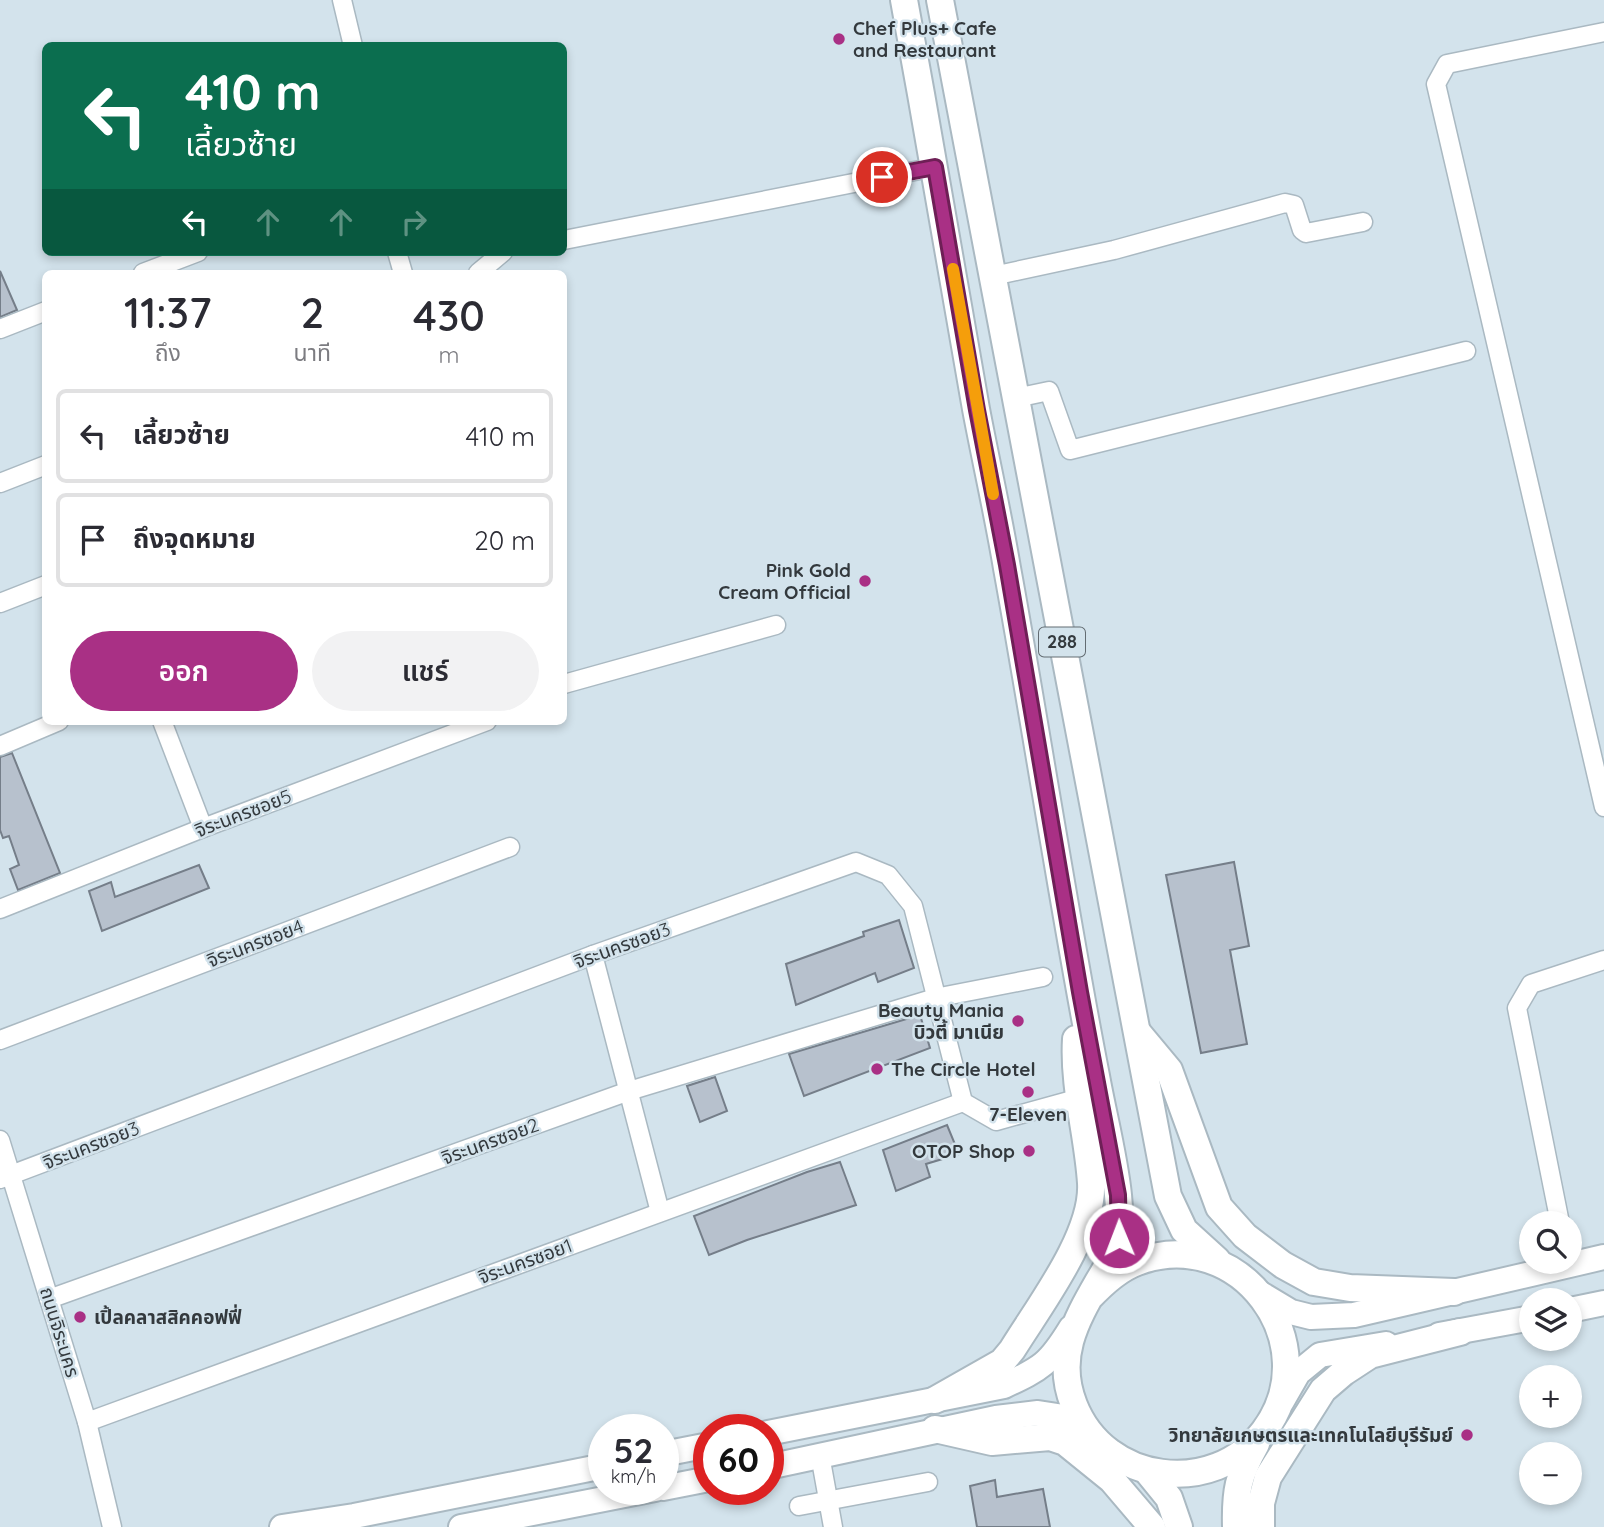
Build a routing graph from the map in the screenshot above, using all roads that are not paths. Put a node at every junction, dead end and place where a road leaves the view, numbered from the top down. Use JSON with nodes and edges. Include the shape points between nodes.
{"nodes":[{"id":1,"x":342,"y":0,"type":"edge"},
{"id":2,"x":904,"y":0,"type":"edge"},
{"id":3,"x":940,"y":0,"type":"edge"},
{"id":4,"x":1604,"y":32,"type":"edge"},
{"id":5,"x":352,"y":42,"type":"edge"},
{"id":6,"x":935,"y":167,"type":"junction"},
{"id":7,"x":1363,"y":222,"type":"dead end"},
{"id":8,"x":567,"y":239,"type":"edge"},
{"id":9,"x":188,"y":256,"type":"edge"},
{"id":10,"x":498,"y":256,"type":"edge"},
{"id":11,"x":151,"y":270,"type":"edge"},
{"id":12,"x":482,"y":270,"type":"edge"},
{"id":13,"x":993,"y":276,"type":"junction"},
{"id":14,"x":42,"y":312,"type":"edge"},
{"id":15,"x":0,"y":328,"type":"edge"},
{"id":16,"x":1466,"y":351,"type":"dead end"},
{"id":17,"x":1016,"y":398,"type":"junction"},
{"id":18,"x":42,"y":467,"type":"edge"},
{"id":19,"x":0,"y":483,"type":"edge"},
{"id":20,"x":42,"y":587,"type":"edge"},
{"id":21,"x":0,"y":603,"type":"edge"},
{"id":22,"x":776,"y":625,"type":"dead end"},
{"id":23,"x":567,"y":683,"type":"edge"},
{"id":24,"x":50,"y":725,"type":"edge"},
{"id":25,"x":164,"y":725,"type":"edge"},
{"id":26,"x":476,"y":725,"type":"edge"},
{"id":27,"x":0,"y":746,"type":"edge"},
{"id":28,"x":1604,"y":807,"type":"edge"},
{"id":29,"x":203,"y":828,"type":"junction"},
{"id":30,"x":510,"y":847,"type":"dead end"},
{"id":31,"x":0,"y":909,"type":"edge"},
{"id":32,"x":593,"y":955,"type":"junction"},
{"id":33,"x":1604,"y":960,"type":"edge"},
{"id":34,"x":1043,"y":977,"type":"dead end"},
{"id":35,"x":1080,"y":992,"type":"junction"},
{"id":36,"x":935,"y":998,"type":"junction"},
{"id":37,"x":1136,"y":1030,"type":"junction"},
{"id":38,"x":0,"y":1040,"type":"edge"},
{"id":39,"x":629,"y":1091,"type":"junction"},
{"id":40,"x":1080,"y":1098,"type":"junction"},
{"id":41,"x":963,"y":1102,"type":"junction"},
{"id":42,"x":0,"y":1140,"type":"edge"},
{"id":43,"x":6,"y":1177,"type":"edge"},
{"id":44,"x":1558,"y":1211,"type":"edge"},
{"id":45,"x":660,"y":1212,"type":"junction"},
{"id":46,"x":1604,"y":1257,"type":"edge"},
{"id":47,"x":1582,"y":1261,"type":"edge"},
{"id":48,"x":1222,"y":1264,"type":"junction"},
{"id":49,"x":1525,"y":1274,"type":"edge"},
{"id":50,"x":1454,"y":1292,"type":"junction"},
{"id":51,"x":1261,"y":1294,"type":"junction"},
{"id":52,"x":1089,"y":1298,"type":"junction"},
{"id":53,"x":49,"y":1299,"type":"junction"},
{"id":54,"x":1604,"y":1303,"type":"edge"},
{"id":55,"x":1582,"y":1308,"type":"edge"},
{"id":56,"x":1519,"y":1320,"type":"edge"},
{"id":57,"x":1074,"y":1324,"type":"junction"},
{"id":58,"x":1460,"y":1332,"type":"junction"},
{"id":59,"x":935,"y":1400,"type":"junction"},
{"id":60,"x":87,"y":1422,"type":"junction"},
{"id":61,"x":1268,"y":1423,"type":"junction"},
{"id":62,"x":1086,"y":1428,"type":"junction"},
{"id":63,"x":935,"y":1429,"type":"junction"},
{"id":64,"x":784,"y":1430,"type":"edge"},
{"id":65,"x":820,"y":1455,"type":"junction"},
{"id":66,"x":784,"y":1463,"type":"edge"},
{"id":67,"x":588,"y":1469,"type":"edge"},
{"id":68,"x":1147,"y":1471,"type":"junction"},
{"id":69,"x":928,"y":1482,"type":"dead end"},
{"id":70,"x":828,"y":1500,"type":"junction"},
{"id":71,"x":588,"y":1502,"type":"edge"},
{"id":72,"x":799,"y":1506,"type":"dead end"},
{"id":73,"x":112,"y":1527,"type":"edge"},
{"id":74,"x":282,"y":1527,"type":"edge"},
{"id":75,"x":461,"y":1527,"type":"edge"},
{"id":76,"x":833,"y":1527,"type":"edge"},
{"id":77,"x":1152,"y":1527,"type":"edge"},
{"id":78,"x":1179,"y":1527,"type":"edge"},
{"id":79,"x":1236,"y":1527,"type":"edge"},
{"id":80,"x":1261,"y":1527,"type":"edge"}],
"edges":[{"from":1,"to":5,"type":"street"},
{"from":2,"to":6,"type":"main road","number":"288"},
{"from":3,"to":13,"type":"main road","number":"288"},
{"from":4,"to":28,"type":"street","via":[[1447,64],[1436,84]]},
{"from":6,"to":8,"type":"street"},
{"from":6,"to":35,"type":"main road","number":"288"},
{"from":7,"to":13,"type":"street","via":[[1306,233],[1294,205],[1285,203],[1114,250]]},
{"from":9,"to":11,"type":"street"},
{"from":10,"to":12,"type":"street"},
{"from":13,"to":17,"type":"main road","number":"288"},
{"from":14,"to":15,"type":"street"},
{"from":16,"to":17,"type":"street","via":[[1070,450],[1049,391]]},
{"from":17,"to":37,"type":"main road","number":"288"},
{"from":18,"to":19,"type":"street"},
{"from":20,"to":21,"type":"street"},
{"from":22,"to":23,"type":"street"},
{"from":24,"to":27,"type":"street"},
{"from":25,"to":29,"type":"street"},
{"from":26,"to":29,"type":"street","name":"จิระนครซอย5"},
{"from":29,"to":31,"type":"street","name":"จิระนครซอย5"},
{"from":30,"to":38,"type":"street","name":"จิระนครซอย4"},
{"from":32,"to":36,"type":"street","name":"จิระนครซอย3","via":[[856,862],[888,875],[913,906]]},
{"from":32,"to":39,"type":"street"},
{"from":32,"to":43,"type":"street","name":"จิระนครซอย3"},
{"from":33,"to":44,"type":"street","via":[[1531,984],[1517,1008]]},
{"from":34,"to":36,"type":"street","name":"จิระนครซอย2"},
{"from":35,"to":40,"type":"main road","via":[[1075,1060]]},
{"from":35,"to":52,"type":"main road","number":"288","via":[[1118,1195],[1119,1238]]},
{"from":36,"to":39,"type":"street","name":"จิระนครซอย2"},
{"from":36,"to":41,"type":"street","name":"จิระนครซอย3"},
{"from":37,"to":48,"type":"main road","number":"288","via":[[1168,1196],[1184,1230]]},
{"from":37,"to":50,"type":"main road","via":[[1169,1070],[1219,1207],[1245,1236],[1314,1282],[1350,1289]]},
{"from":39,"to":45,"type":"street"},
{"from":39,"to":53,"type":"street","name":"จิระนครซอย2"},
{"from":40,"to":41,"type":"street","via":[[996,1121]]},
{"from":40,"to":59,"type":"main road","via":[[1091,1185],[1079,1241],[1007,1356]]},
{"from":41,"to":45,"type":"street","name":"จิระนครซอย1"},
{"from":42,"to":43,"type":"street","name":"ถนนจิระนคร"},
{"from":43,"to":53,"type":"street","name":"ถนนจิระนคร"},
{"from":45,"to":60,"type":"street","name":"จิระนครซอย1"},
{"from":46,"to":47,"type":"main road"},
{"from":48,"to":51,"type":"main road"},
{"from":48,"to":52,"type":"main road","via":[[1194,1256],[1164,1255],[1136,1262],[1110,1277]]},
{"from":49,"to":50,"type":"main road"},
{"from":50,"to":51,"type":"main road","via":[[1354,1315],[1311,1317],[1291,1312]]},
{"from":51,"to":61,"type":"main road","via":[[1277,1321],[1285,1352],[1285,1383]]},
{"from":52,"to":57,"type":"main road"},
{"from":53,"to":60,"type":"street","name":"ถนนจิระนคร"},
{"from":54,"to":55,"type":"main road"},
{"from":56,"to":58,"type":"main road"},
{"from":57,"to":59,"type":"main road","via":[[1054,1356],[1035,1371],[1004,1386]]},
{"from":57,"to":62,"type":"main road","via":[[1067,1377],[1073,1404]]},
{"from":58,"to":61,"type":"main road","via":[[1320,1355],[1298,1373]]},
{"from":58,"to":80,"type":"main road","via":[[1370,1355],[1324,1390],[1268,1478]]},
{"from":59,"to":64,"type":"main road"},
{"from":60,"to":73,"type":"street","name":"ถนนจิระนคร"},
{"from":61,"to":68,"type":"main road","via":[[1239,1455],[1210,1470],[1179,1475]]},
{"from":61,"to":79,"type":"main road","via":[[1239,1481]]},
{"from":62,"to":63,"type":"main road","via":[[1064,1417],[1038,1413]]},
{"from":62,"to":68,"type":"main road","via":[[1113,1455]]},
{"from":63,"to":65,"type":"main road"},
{"from":63,"to":77,"type":"main road","via":[[992,1442],[1050,1437],[1065,1443],[1112,1480]]},
{"from":65,"to":66,"type":"main road"},
{"from":65,"to":70,"type":"street"},
{"from":67,"to":74,"type":"main road"},
{"from":68,"to":78,"type":"main road","via":[[1169,1498]]},
{"from":69,"to":70,"type":"street"},
{"from":70,"to":72,"type":"street"},
{"from":70,"to":76,"type":"street"},
{"from":71,"to":75,"type":"main road"}]}
